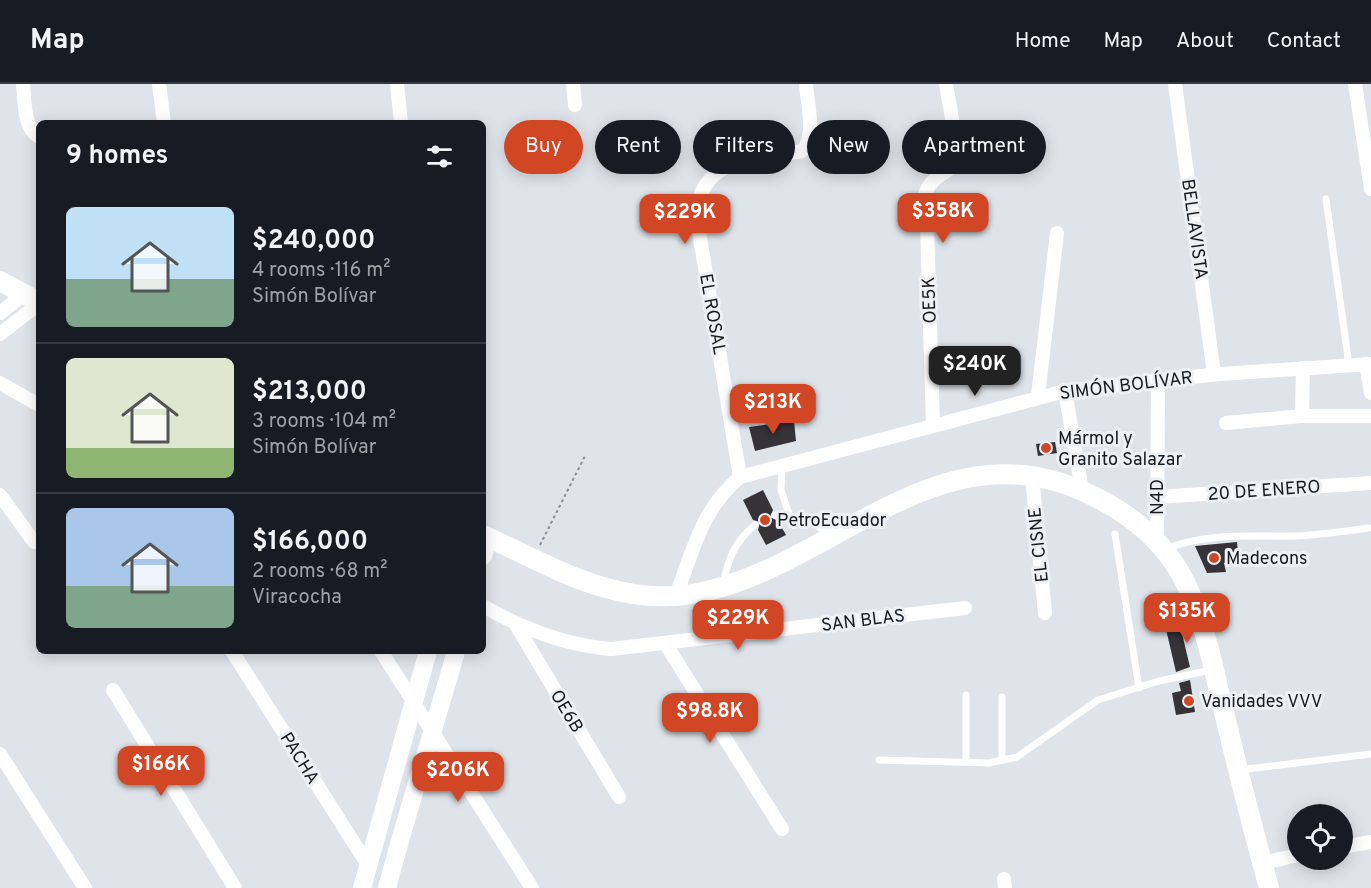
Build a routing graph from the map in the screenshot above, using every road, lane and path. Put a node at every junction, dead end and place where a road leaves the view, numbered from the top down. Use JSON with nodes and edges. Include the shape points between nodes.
{"nodes":[{"id":1,"x":22,"y":84,"type":"edge"},
{"id":2,"x":159,"y":84,"type":"edge"},
{"id":3,"x":397,"y":84,"type":"edge"},
{"id":4,"x":573,"y":84,"type":"edge"},
{"id":5,"x":806,"y":84,"type":"edge"},
{"id":6,"x":946,"y":84,"type":"edge"},
{"id":7,"x":1175,"y":84,"type":"edge"},
{"id":8,"x":1355,"y":84,"type":"edge"},
{"id":9,"x":575,"y":105,"type":"dead end"},
{"id":10,"x":164,"y":120,"type":"edge"},
{"id":11,"x":400,"y":120,"type":"edge"},
{"id":12,"x":36,"y":135,"type":"edge"},
{"id":13,"x":1371,"y":189,"type":"edge"},
{"id":14,"x":1326,"y":199,"type":"dead end"},
{"id":15,"x":1057,"y":233,"type":"dead end"},
{"id":16,"x":0,"y":281,"type":"edge"},
{"id":17,"x":34,"y":300,"type":"edge"},
{"id":18,"x":0,"y":313,"type":"edge"},
{"id":19,"x":0,"y":334,"type":"edge"},
{"id":20,"x":1369,"y":364,"type":"edge"},
{"id":21,"x":1349,"y":365,"type":"junction"},
{"id":22,"x":1303,"y":368,"type":"junction"},
{"id":23,"x":1214,"y":374,"type":"junction"},
{"id":24,"x":1158,"y":379,"type":"junction"},
{"id":25,"x":0,"y":383,"type":"edge"},
{"id":26,"x":1065,"y":391,"type":"junction"},
{"id":27,"x":1371,"y":393,"type":"edge"},
{"id":28,"x":1038,"y":396,"type":"junction"},
{"id":29,"x":36,"y":403,"type":"edge"},
{"id":30,"x":1302,"y":416,"type":"junction"},
{"id":31,"x":1371,"y":416,"type":"edge"},
{"id":32,"x":1227,"y":423,"type":"dead end"},
{"id":33,"x":933,"y":424,"type":"junction"},
{"id":34,"x":586,"y":454,"type":"dead end"},
{"id":35,"x":782,"y":465,"type":"junction"},
{"id":36,"x":1032,"y":476,"type":"junction"},
{"id":37,"x":740,"y":477,"type":"junction"},
{"id":38,"x":1371,"y":483,"type":"edge"},
{"id":39,"x":1082,"y":490,"type":"junction"},
{"id":40,"x":0,"y":495,"type":"edge"},
{"id":41,"x":1157,"y":497,"type":"junction"},
{"id":42,"x":789,"y":514,"type":"junction"},
{"id":43,"x":775,"y":515,"type":"dead end"},
{"id":44,"x":755,"y":525,"type":"dead end"},
{"id":45,"x":1369,"y":528,"type":"dead end"},
{"id":46,"x":1114,"y":534,"type":"dead end"},
{"id":47,"x":832,"y":536,"type":"junction"},
{"id":48,"x":34,"y":542,"type":"dead end"},
{"id":49,"x":486,"y":543,"type":"edge"},
{"id":50,"x":1161,"y":546,"type":"junction"},
{"id":51,"x":532,"y":561,"type":"junction"},
{"id":52,"x":722,"y":586,"type":"junction"},
{"id":53,"x":676,"y":595,"type":"junction"},
{"id":54,"x":486,"y":608,"type":"edge"},
{"id":55,"x":965,"y":608,"type":"dead end"},
{"id":56,"x":1045,"y":613,"type":"dead end"},
{"id":57,"x":516,"y":625,"type":"junction"},
{"id":58,"x":665,"y":644,"type":"junction"},
{"id":59,"x":234,"y":654,"type":"edge"},
{"id":60,"x":383,"y":654,"type":"edge"},
{"id":61,"x":427,"y":654,"type":"edge"},
{"id":62,"x":455,"y":654,"type":"edge"},
{"id":63,"x":1214,"y":669,"type":"junction"},
{"id":64,"x":1139,"y":688,"type":"junction"},
{"id":65,"x":113,"y":690,"type":"dead end"},
{"id":66,"x":966,"y":695,"type":"dead end"},
{"id":67,"x":1002,"y":697,"type":"dead end"},
{"id":68,"x":413,"y":701,"type":"junction"},
{"id":69,"x":433,"y":734,"type":"junction"},
{"id":70,"x":0,"y":754,"type":"edge"},
{"id":71,"x":1371,"y":754,"type":"edge"},
{"id":72,"x":879,"y":760,"type":"dead end"},
{"id":73,"x":1002,"y":760,"type":"junction"},
{"id":74,"x":966,"y":762,"type":"junction"},
{"id":75,"x":1238,"y":770,"type":"junction"},
{"id":76,"x":618,"y":796,"type":"dead end"},
{"id":77,"x":782,"y":828,"type":"dead end"},
{"id":78,"x":1371,"y":842,"type":"edge"},
{"id":79,"x":1353,"y":845,"type":"edge"},
{"id":80,"x":1287,"y":857,"type":"edge"},
{"id":81,"x":1262,"y":863,"type":"junction"},
{"id":82,"x":368,"y":865,"type":"junction"},
{"id":83,"x":85,"y":888,"type":"edge"},
{"id":84,"x":235,"y":888,"type":"edge"},
{"id":85,"x":362,"y":888,"type":"edge"},
{"id":86,"x":387,"y":888,"type":"edge"},
{"id":87,"x":531,"y":888,"type":"edge"},
{"id":88,"x":1269,"y":888,"type":"edge"}],
"edges":[{"from":1,"to":12,"type":"street","via":[[28,123]]},
{"from":2,"to":10,"type":"street"},
{"from":3,"to":11,"type":"street"},
{"from":4,"to":9,"type":"street"},
{"from":5,"to":37,"type":"street","name":"EL ROSAL","via":[[809,145],[802,151],[737,162],[720,169],[698,195],[696,214]]},
{"from":6,"to":33,"type":"street","name":"OE5K","via":[[959,159],[954,167],[928,184],[926,192]]},
{"from":7,"to":23,"type":"street","name":"BELLAVISTA"},
{"from":8,"to":13,"type":"street"},
{"from":14,"to":21,"type":"lane"},
{"from":15,"to":28,"type":"street"},
{"from":16,"to":17,"type":"main road"},
{"from":17,"to":18,"type":"street"},
{"from":17,"to":19,"type":"street"},
{"from":20,"to":21,"type":"street","name":"SIMÓN BOLÍVAR"},
{"from":20,"to":27,"type":"street"},
{"from":21,"to":22,"type":"street","name":"SIMÓN BOLÍVAR"},
{"from":22,"to":23,"type":"street","name":"SIMÓN BOLÍVAR"},
{"from":22,"to":30,"type":"street"},
{"from":23,"to":24,"type":"street","name":"SIMÓN BOLÍVAR"},
{"from":24,"to":26,"type":"street","name":"SIMÓN BOLÍVAR"},
{"from":24,"to":41,"type":"street","name":"N4D"},
{"from":25,"to":29,"type":"street"},
{"from":26,"to":28,"type":"street","name":"SIMÓN BOLÍVAR"},
{"from":26,"to":39,"type":"street"},
{"from":28,"to":33,"type":"street","name":"SIMÓN BOLÍVAR"},
{"from":30,"to":31,"type":"street"},
{"from":30,"to":32,"type":"street"},
{"from":33,"to":35,"type":"street","name":"SIMÓN BOLÍVAR"},
{"from":34,"to":51,"type":"path"},
{"from":35,"to":37,"type":"street","name":"SIMÓN BOLÍVAR"},
{"from":35,"to":42,"type":"lane","via":[[781,490]]},
{"from":36,"to":39,"type":"main road"},
{"from":36,"to":47,"type":"main road","via":[[989,474],[932,488]]},
{"from":36,"to":56,"type":"street","name":"EL CISNE"},
{"from":37,"to":53,"type":"street","name":"SIMÓN BOLÍVAR","via":[[709,509]]},
{"from":38,"to":41,"type":"street","name":"20 DE ENERO"},
{"from":39,"to":50,"type":"main road","via":[[1133,519]]},
{"from":40,"to":48,"type":"street"},
{"from":41,"to":50,"type":"street","name":"N4D"},
{"from":42,"to":43,"type":"lane"},
{"from":42,"to":47,"type":"lane"},
{"from":44,"to":52,"type":"lane","via":[[735,547]]},
{"from":45,"to":50,"type":"lane","via":[[1297,536],[1226,536]]},
{"from":46,"to":64,"type":"lane"},
{"from":47,"to":52,"type":"main road"},
{"from":49,"to":51,"type":"main road"},
{"from":50,"to":63,"type":"main road","via":[[1191,595]]},
{"from":51,"to":53,"type":"main road","via":[[577,580],[624,592]]},
{"from":52,"to":53,"type":"main road"},
{"from":54,"to":57,"type":"street","name":"SAN BLAS"},
{"from":55,"to":58,"type":"street","name":"SAN BLAS"},
{"from":57,"to":58,"type":"street","name":"SAN BLAS","via":[[585,647]]},
{"from":57,"to":76,"type":"street","name":"OE6B"},
{"from":58,"to":77,"type":"street"},
{"from":59,"to":82,"type":"street","name":"PACHA"},
{"from":60,"to":68,"type":"street"},
{"from":61,"to":68,"type":"street"},
{"from":62,"to":69,"type":"street"},
{"from":63,"to":64,"type":"lane"},
{"from":63,"to":75,"type":"main road"},
{"from":64,"to":73,"type":"lane","via":[[1098,700],[1017,757]]},
{"from":65,"to":84,"type":"street"},
{"from":66,"to":74,"type":"lane"},
{"from":67,"to":73,"type":"lane"},
{"from":68,"to":69,"type":"street"},
{"from":68,"to":82,"type":"street"},
{"from":69,"to":86,"type":"street"},
{"from":69,"to":87,"type":"street"},
{"from":70,"to":83,"type":"street"},
{"from":71,"to":75,"type":"lane"},
{"from":72,"to":74,"type":"lane"},
{"from":73,"to":74,"type":"lane"},
{"from":75,"to":81,"type":"main road"},
{"from":78,"to":79,"type":"street"},
{"from":80,"to":81,"type":"street"},
{"from":81,"to":88,"type":"main road"},
{"from":82,"to":85,"type":"street"}]}
